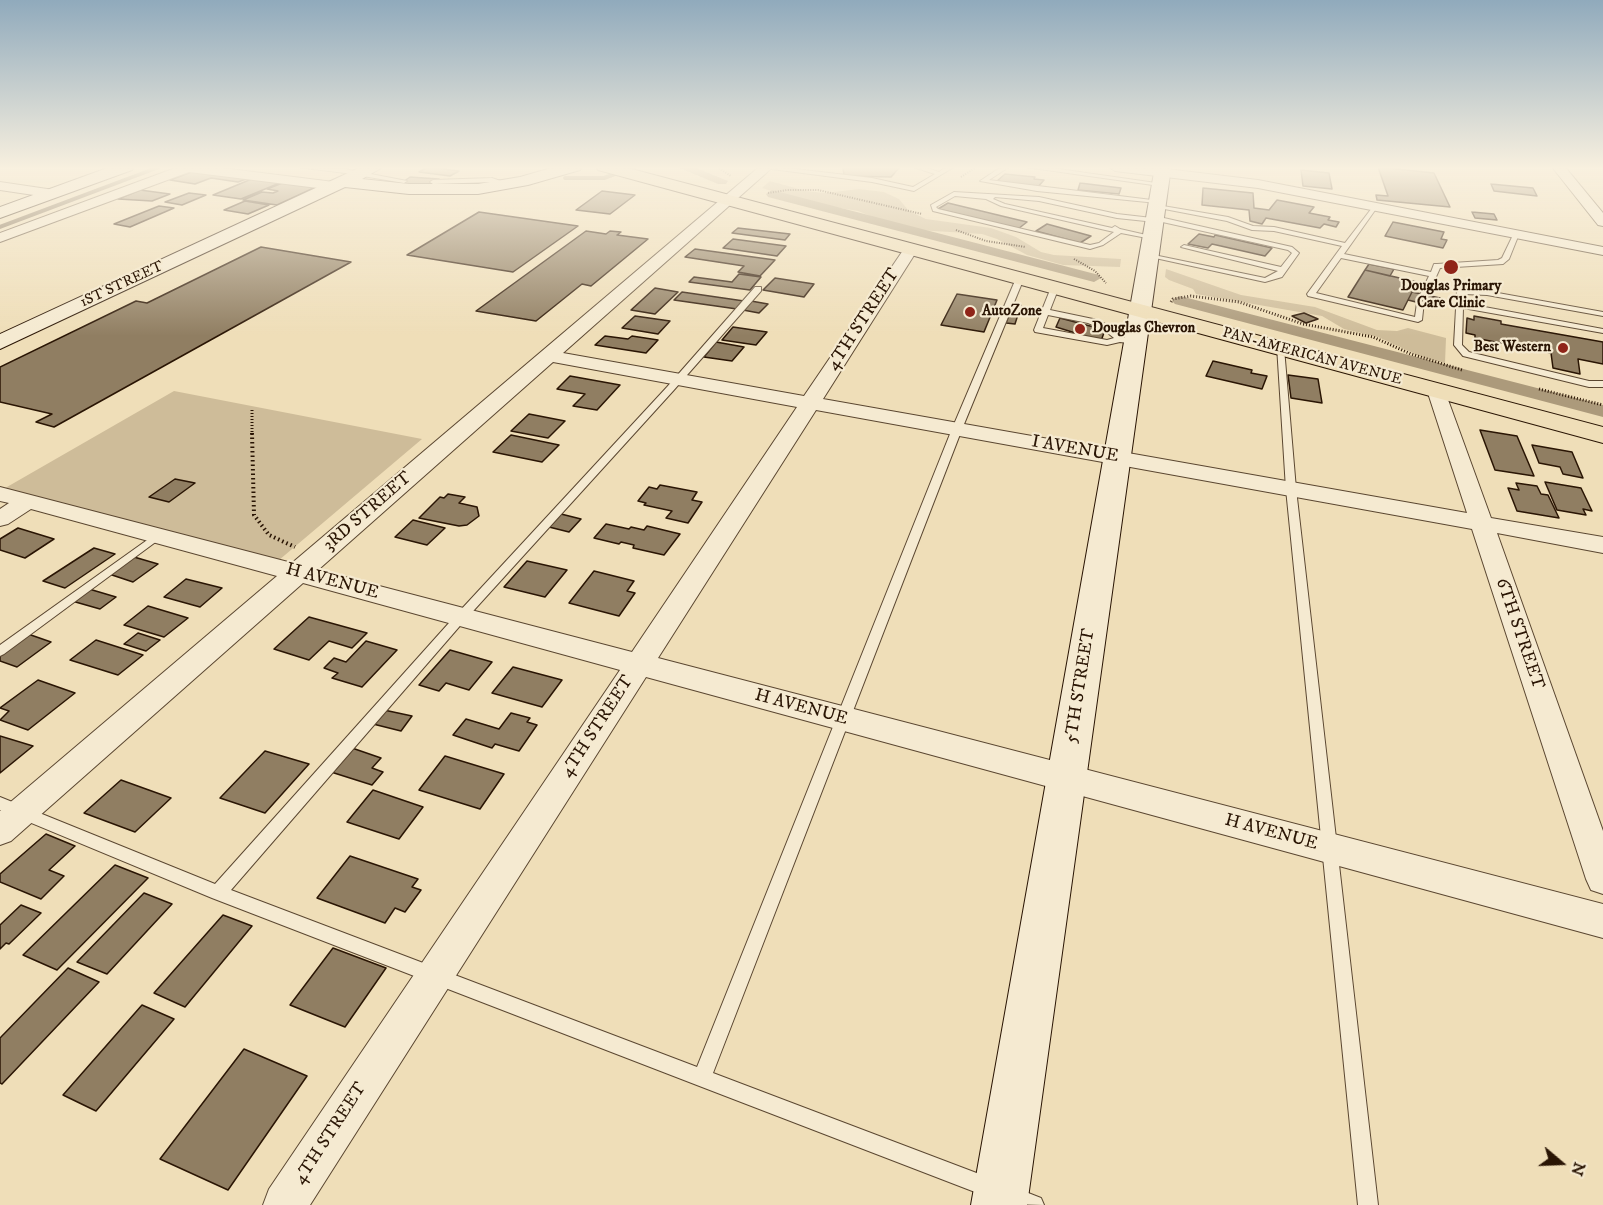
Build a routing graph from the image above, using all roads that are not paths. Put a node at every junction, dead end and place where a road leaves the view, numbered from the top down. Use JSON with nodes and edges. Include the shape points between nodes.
{"nodes":[{"id":1,"x":40,"y":223,"type":"edge"},
{"id":2,"x":254,"y":223,"type":"edge"},
{"id":3,"x":701,"y":223,"type":"edge"},
{"id":4,"x":822,"y":223,"type":"edge"},
{"id":5,"x":988,"y":223,"type":"edge"},
{"id":6,"x":1148,"y":223,"type":"edge"},
{"id":7,"x":1159,"y":223,"type":"edge"},
{"id":8,"x":1169,"y":223,"type":"edge"},
{"id":9,"x":1172,"y":223,"type":"edge"},
{"id":10,"x":1183,"y":223,"type":"edge"},
{"id":11,"x":1239,"y":223,"type":"edge"},
{"id":12,"x":1363,"y":223,"type":"edge"},
{"id":13,"x":1462,"y":223,"type":"edge"},
{"id":14,"x":1516,"y":234,"type":"junction"},
{"id":15,"x":0,"y":238,"type":"edge"},
{"id":16,"x":1347,"y":245,"type":"junction"},
{"id":17,"x":911,"y":249,"type":"junction"},
{"id":18,"x":1603,"y":251,"type":"edge"},
{"id":19,"x":1339,"y":255,"type":"junction"},
{"id":20,"x":1284,"y":270,"type":"junction"},
{"id":21,"x":1433,"y":275,"type":"junction"},
{"id":22,"x":1020,"y":278,"type":"junction"},
{"id":23,"x":1055,"y":287,"type":"junction"},
{"id":24,"x":758,"y":289,"type":"dead end"},
{"id":25,"x":1460,"y":305,"type":"junction"},
{"id":26,"x":1046,"y":312,"type":"junction"},
{"id":27,"x":1603,"y":314,"type":"edge"},
{"id":28,"x":1142,"y":323,"type":"junction"},
{"id":29,"x":1603,"y":331,"type":"edge"},
{"id":30,"x":0,"y":342,"type":"edge"},
{"id":31,"x":1280,"y":348,"type":"junction"},
{"id":32,"x":547,"y":356,"type":"junction"},
{"id":33,"x":678,"y":380,"type":"junction"},
{"id":34,"x":1603,"y":384,"type":"edge"},
{"id":35,"x":1436,"y":390,"type":"junction"},
{"id":36,"x":810,"y":403,"type":"junction"},
{"id":37,"x":957,"y":429,"type":"junction"},
{"id":38,"x":1603,"y":435,"type":"edge"},
{"id":39,"x":1117,"y":458,"type":"junction"},
{"id":40,"x":1291,"y":489,"type":"junction"},
{"id":41,"x":0,"y":494,"type":"edge"},
{"id":42,"x":29,"y":501,"type":"junction"},
{"id":43,"x":0,"y":519,"type":"edge"},
{"id":44,"x":1481,"y":523,"type":"junction"},
{"id":45,"x":157,"y":536,"type":"junction"},
{"id":46,"x":1603,"y":545,"type":"edge"},
{"id":47,"x":299,"y":561,"type":"junction"},
{"id":48,"x":461,"y":617,"type":"junction"},
{"id":49,"x":0,"y":651,"type":"edge"},
{"id":50,"x":639,"y":664,"type":"junction"},
{"id":51,"x":845,"y":719,"type":"junction"},
{"id":52,"x":1066,"y":778,"type":"junction"},
{"id":53,"x":11,"y":807,"type":"edge"},
{"id":54,"x":0,"y":831,"type":"edge"},
{"id":55,"x":1331,"y":849,"type":"junction"},
{"id":56,"x":1603,"y":879,"type":"edge"},
{"id":57,"x":218,"y":893,"type":"junction"},
{"id":58,"x":1603,"y":921,"type":"edge"},
{"id":59,"x":434,"y":977,"type":"junction"},
{"id":60,"x":702,"y":1078,"type":"junction"},
{"id":61,"x":1000,"y":1198,"type":"edge"},
{"id":62,"x":285,"y":1205,"type":"edge"},
{"id":63,"x":1034,"y":1205,"type":"edge"},
{"id":64,"x":1368,"y":1205,"type":"edge"}],
"edges":[{"from":1,"to":15,"type":"street"},
{"from":2,"to":30,"type":"main road","name":"1ST STREET"},
{"from":3,"to":32,"type":"street","name":"3RD STREET"},
{"from":4,"to":17,"type":"main road","name":"PAN-AMERICAN AVENUE"},
{"from":5,"to":6,"type":"lane","via":[[1090,247]]},
{"from":7,"to":28,"type":"main road","name":"5TH STREET"},
{"from":8,"to":20,"type":"lane","via":[[1265,280]]},
{"from":9,"to":20,"type":"lane"},
{"from":10,"to":20,"type":"lane","via":[[1290,248],[1296,253]]},
{"from":11,"to":16,"type":"lane"},
{"from":12,"to":16,"type":"lane"},
{"from":13,"to":14,"type":"street"},
{"from":14,"to":18,"type":"street"},
{"from":14,"to":21,"type":"lane","via":[[1500,262],[1437,266]]},
{"from":16,"to":19,"type":"lane"},
{"from":17,"to":22,"type":"main road","name":"PAN-AMERICAN AVENUE"},
{"from":17,"to":36,"type":"street","name":"4TH STREET"},
{"from":19,"to":21,"type":"lane"},
{"from":19,"to":21,"type":"lane","via":[[1311,294],[1418,320]]},
{"from":22,"to":23,"type":"main road","name":"PAN-AMERICAN AVENUE"},
{"from":22,"to":37,"type":"lane"},
{"from":23,"to":26,"type":"lane"},
{"from":23,"to":28,"type":"main road","name":"PAN-AMERICAN AVENUE"},
{"from":24,"to":33,"type":"lane"},
{"from":25,"to":27,"type":"lane","via":[[1460,292],[1473,290]]},
{"from":25,"to":29,"type":"lane"},
{"from":25,"to":34,"type":"lane","via":[[1458,345],[1466,354]]},
{"from":26,"to":28,"type":"lane","via":[[1107,328]]},
{"from":26,"to":28,"type":"lane","via":[[1038,330],[1107,343]]},
{"from":28,"to":31,"type":"main road","name":"PAN-AMERICAN AVENUE"},
{"from":28,"to":39,"type":"main road","name":"5TH STREET"},
{"from":31,"to":35,"type":"main road","name":"PAN-AMERICAN AVENUE"},
{"from":31,"to":40,"type":"lane"},
{"from":32,"to":33,"type":"street","name":"I AVENUE"},
{"from":32,"to":47,"type":"street","name":"3RD STREET"},
{"from":33,"to":36,"type":"street","name":"I AVENUE"},
{"from":33,"to":48,"type":"lane"},
{"from":35,"to":38,"type":"main road","name":"PAN-AMERICAN AVENUE"},
{"from":35,"to":44,"type":"street","name":"6TH STREET"},
{"from":36,"to":37,"type":"street","name":"I AVENUE"},
{"from":36,"to":50,"type":"street","name":"4TH STREET"},
{"from":37,"to":39,"type":"street","name":"I AVENUE"},
{"from":37,"to":51,"type":"lane"},
{"from":39,"to":40,"type":"street","name":"I AVENUE"},
{"from":39,"to":52,"type":"main road","name":"5TH STREET"},
{"from":40,"to":44,"type":"street","name":"I AVENUE"},
{"from":40,"to":55,"type":"lane"},
{"from":41,"to":42,"type":"street","name":"H AVENUE"},
{"from":42,"to":43,"type":"street"},
{"from":42,"to":45,"type":"street","name":"H AVENUE"},
{"from":44,"to":46,"type":"street","name":"I AVENUE"},
{"from":44,"to":56,"type":"street","name":"6TH STREET"},
{"from":45,"to":47,"type":"street","name":"H AVENUE"},
{"from":45,"to":49,"type":"lane"},
{"from":47,"to":48,"type":"street","name":"H AVENUE"},
{"from":47,"to":53,"type":"street","name":"3RD STREET"},
{"from":48,"to":50,"type":"street","name":"H AVENUE"},
{"from":48,"to":57,"type":"lane"},
{"from":50,"to":51,"type":"street","name":"H AVENUE"},
{"from":50,"to":59,"type":"street","name":"4TH STREET"},
{"from":51,"to":52,"type":"street","name":"H AVENUE"},
{"from":51,"to":60,"type":"lane"},
{"from":52,"to":55,"type":"street","name":"H AVENUE"},
{"from":52,"to":61,"type":"main road","name":"5TH STREET"},
{"from":53,"to":54,"type":"street","name":"3RD STREET"},
{"from":53,"to":57,"type":"lane"},
{"from":55,"to":58,"type":"street","name":"H AVENUE"},
{"from":55,"to":64,"type":"lane"},
{"from":57,"to":59,"type":"lane"},
{"from":59,"to":60,"type":"lane"},
{"from":59,"to":62,"type":"street","name":"4TH STREET"},
{"from":60,"to":61,"type":"lane"},
{"from":61,"to":63,"type":"lane"}]}
